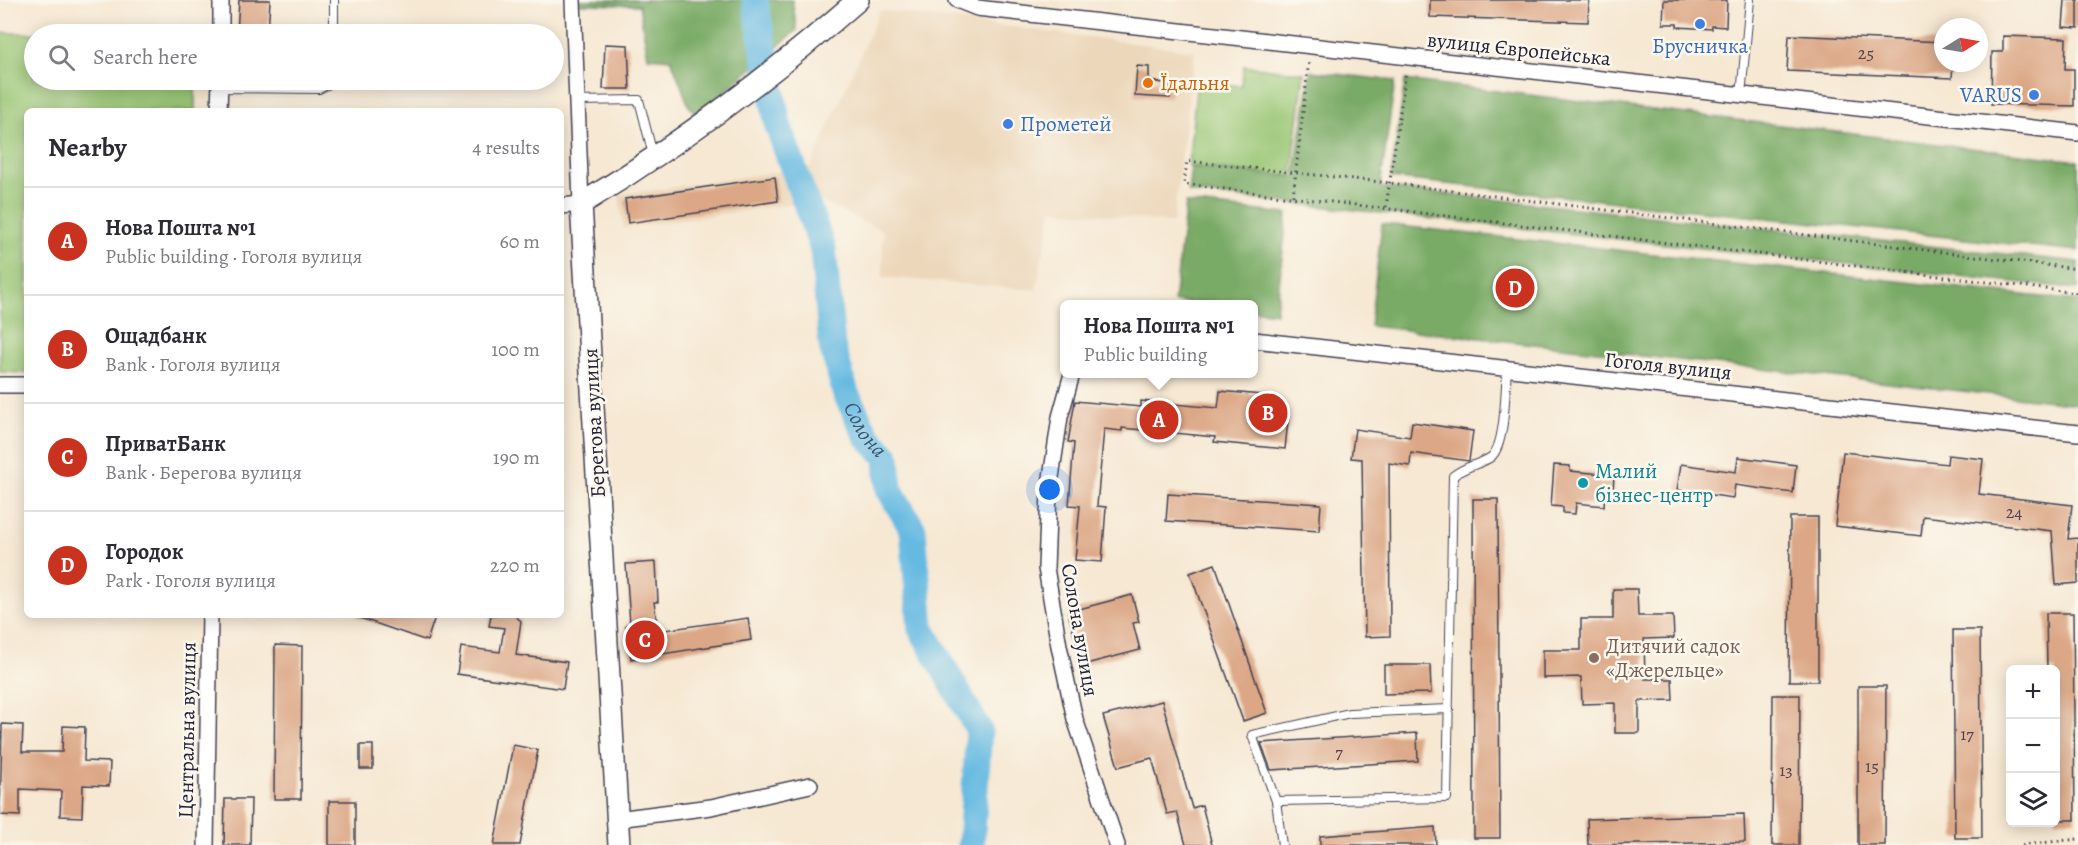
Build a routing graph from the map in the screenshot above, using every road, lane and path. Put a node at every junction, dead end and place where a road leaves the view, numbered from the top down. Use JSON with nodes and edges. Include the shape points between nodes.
{"nodes":[{"id":1,"x":221,"y":0,"type":"edge"},
{"id":2,"x":334,"y":0,"type":"edge"},
{"id":3,"x":573,"y":0,"type":"edge"},
{"id":4,"x":858,"y":0,"type":"edge"},
{"id":5,"x":957,"y":0,"type":"edge"},
{"id":6,"x":1750,"y":0,"type":"edge"},
{"id":7,"x":221,"y":24,"type":"edge"},
{"id":8,"x":334,"y":24,"type":"edge"},
{"id":9,"x":1311,"y":46,"type":"junction"},
{"id":10,"x":1408,"y":57,"type":"junction"},
{"id":11,"x":219,"y":90,"type":"edge"},
{"id":12,"x":1741,"y":95,"type":"junction"},
{"id":13,"x":576,"y":101,"type":"junction"},
{"id":14,"x":219,"y":108,"type":"edge"},
{"id":15,"x":2078,"y":133,"type":"edge"},
{"id":16,"x":654,"y":160,"type":"junction"},
{"id":17,"x":1296,"y":173,"type":"junction"},
{"id":18,"x":1390,"y":183,"type":"junction"},
{"id":19,"x":1293,"y":197,"type":"junction"},
{"id":20,"x":571,"y":205,"type":"edge"},
{"id":21,"x":1386,"y":207,"type":"junction"},
{"id":22,"x":2078,"y":269,"type":"edge"},
{"id":23,"x":2078,"y":293,"type":"edge"},
{"id":24,"x":1258,"y":340,"type":"edge"},
{"id":25,"x":1507,"y":369,"type":"junction"},
{"id":26,"x":1071,"y":378,"type":"edge"},
{"id":27,"x":0,"y":385,"type":"edge"},
{"id":28,"x":24,"y":385,"type":"edge"},
{"id":29,"x":2078,"y":433,"type":"edge"},
{"id":30,"x":210,"y":618,"type":"edge"},
{"id":31,"x":1449,"y":709,"type":"junction"},
{"id":32,"x":810,"y":785,"type":"dead end"},
{"id":33,"x":1276,"y":801,"type":"junction"},
{"id":34,"x":617,"y":819,"type":"junction"},
{"id":35,"x":2078,"y":839,"type":"edge"},
{"id":36,"x":206,"y":845,"type":"edge"},
{"id":37,"x":619,"y":845,"type":"edge"},
{"id":38,"x":1117,"y":845,"type":"edge"},
{"id":39,"x":1281,"y":845,"type":"edge"},
{"id":40,"x":2022,"y":845,"type":"edge"}],
"edges":[{"from":1,"to":7,"type":"street"},
{"from":2,"to":8,"type":"lane"},
{"from":3,"to":13,"type":"street","name":"Берегова вулиця"},
{"from":4,"to":16,"type":"main road","via":[[730,106]]},
{"from":5,"to":9,"type":"street","name":"вулиця Європейська","via":[[976,8]]},
{"from":6,"to":12,"type":"lane"},
{"from":9,"to":10,"type":"street","name":"вулиця Європейська"},
{"from":9,"to":17,"type":"path"},
{"from":10,"to":12,"type":"street","name":"вулиця Європейська"},
{"from":10,"to":18,"type":"path"},
{"from":11,"to":14,"type":"street"},
{"from":12,"to":15,"type":"street","name":"вулиця Європейська"},
{"from":13,"to":16,"type":"lane","via":[[639,100]]},
{"from":13,"to":20,"type":"street","name":"Берегова вулиця"},
{"from":16,"to":20,"type":"main road"},
{"from":17,"to":18,"type":"path"},
{"from":17,"to":19,"type":"path"},
{"from":17,"to":19,"type":"path","via":[[1187,161],[1184,184]]},
{"from":18,"to":21,"type":"path"},
{"from":18,"to":22,"type":"path"},
{"from":19,"to":21,"type":"path"},
{"from":20,"to":34,"type":"main road","name":"Берегова вулиця"},
{"from":21,"to":23,"type":"path"},
{"from":24,"to":25,"type":"street","name":"Гоголя вулиця"},
{"from":25,"to":29,"type":"street","name":"Гоголя вулиця"},
{"from":25,"to":31,"type":"lane","via":[[1499,447],[1490,457],[1453,476]]},
{"from":26,"to":38,"type":"street","name":"Солона вулиця","via":[[1060,417],[1049,491],[1046,568],[1075,719]]},
{"from":27,"to":28,"type":"street"},
{"from":30,"to":36,"type":"street","name":"Центральна вулиця"},
{"from":31,"to":33,"type":"lane","via":[[1447,798]]},
{"from":31,"to":33,"type":"lane","via":[[1350,713],[1252,735]]},
{"from":32,"to":34,"type":"street","via":[[711,807]]},
{"from":33,"to":39,"type":"lane"},
{"from":34,"to":37,"type":"main road","name":"Берегова вулиця"},
{"from":35,"to":40,"type":"path"}]}
